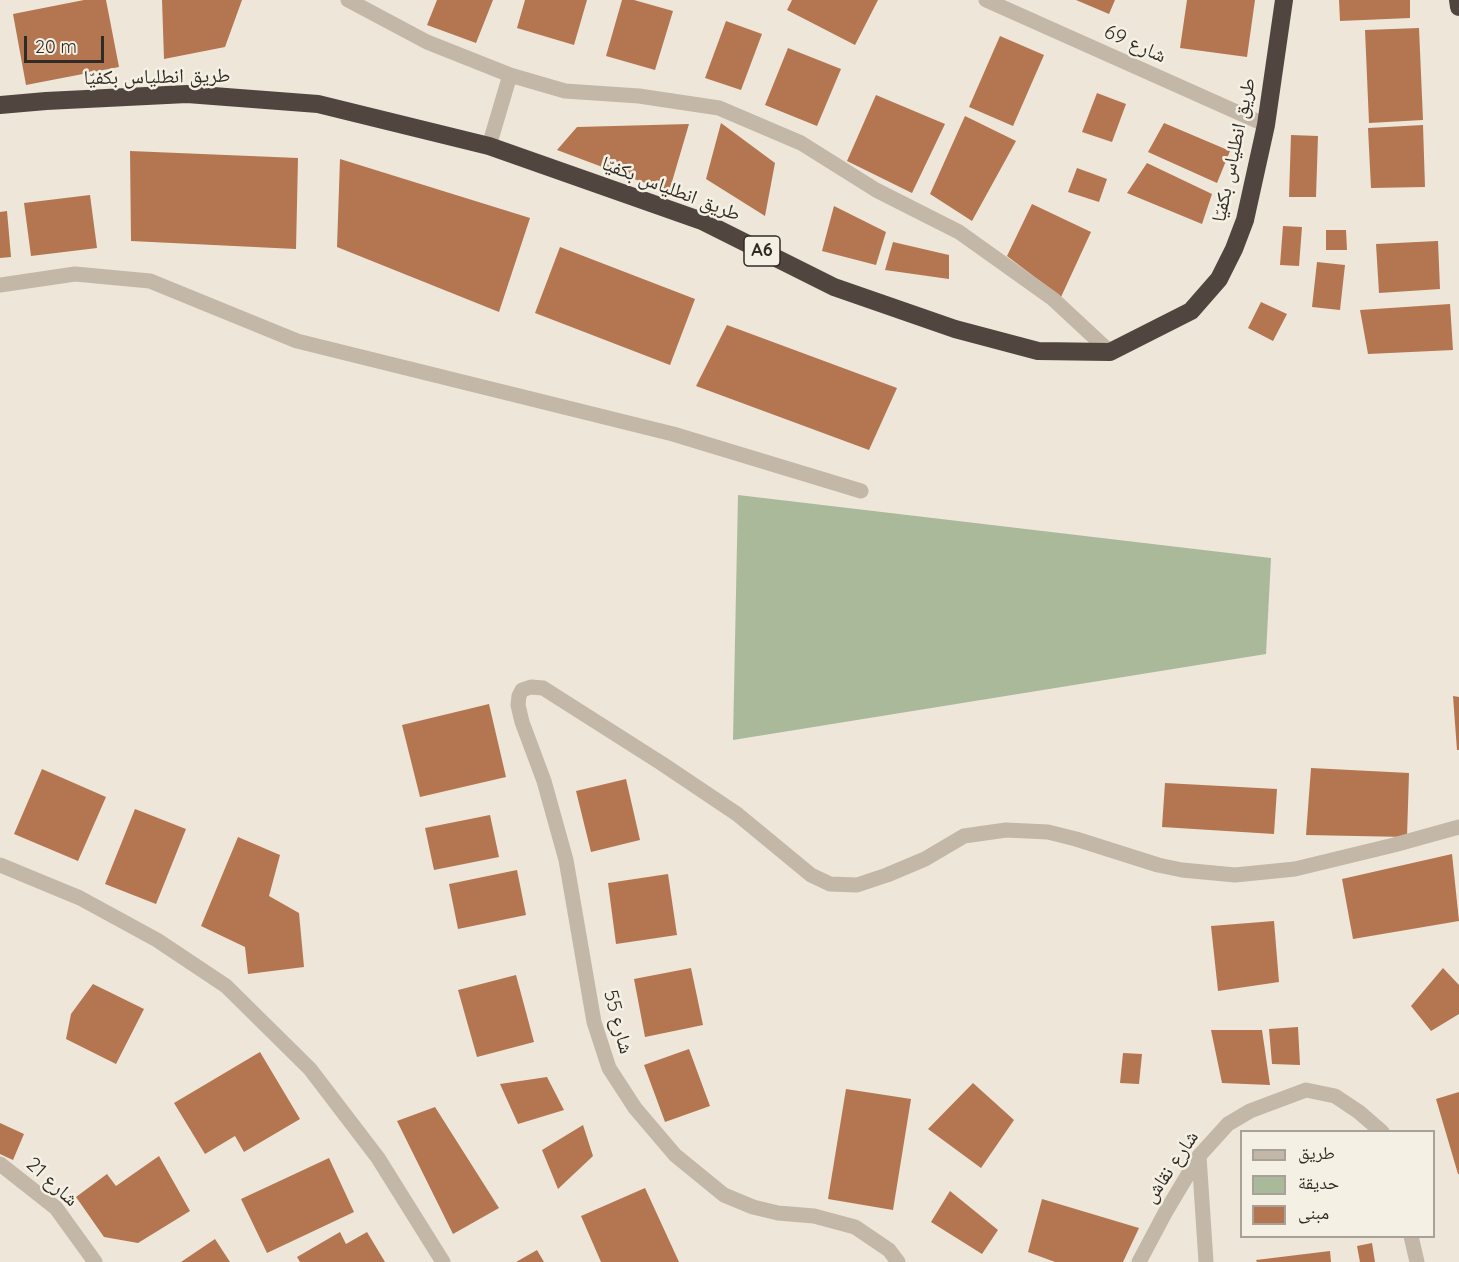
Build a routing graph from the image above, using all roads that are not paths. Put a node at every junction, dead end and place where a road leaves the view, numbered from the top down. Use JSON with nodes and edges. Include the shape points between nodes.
{"nodes":[{"id":1,"x":348,"y":0,"type":"edge"},
{"id":2,"x":986,"y":0,"type":"edge"},
{"id":3,"x":1284,"y":0,"type":"edge"},
{"id":4,"x":1458,"y":0,"type":"edge"},
{"id":5,"x":1459,"y":7,"type":"edge"},
{"id":6,"x":510,"y":75,"type":"junction"},
{"id":7,"x":0,"y":105,"type":"edge"},
{"id":8,"x":1266,"y":125,"type":"junction"},
{"id":9,"x":489,"y":146,"type":"junction"},
{"id":10,"x":0,"y":285,"type":"edge"},
{"id":11,"x":1110,"y":352,"type":"junction"},
{"id":12,"x":861,"y":491,"type":"dead end"},
{"id":13,"x":1459,"y":827,"type":"edge"},
{"id":14,"x":0,"y":865,"type":"edge"},
{"id":15,"x":1381,"y":1130,"type":"edge"},
{"id":16,"x":1199,"y":1156,"type":"junction"},
{"id":17,"x":0,"y":1164,"type":"edge"},
{"id":18,"x":1411,"y":1238,"type":"edge"},
{"id":19,"x":95,"y":1262,"type":"edge"},
{"id":20,"x":443,"y":1262,"type":"edge"},
{"id":21,"x":898,"y":1262,"type":"edge"},
{"id":22,"x":1139,"y":1262,"type":"edge"},
{"id":23,"x":1206,"y":1262,"type":"edge"},
{"id":24,"x":1417,"y":1262,"type":"edge"}],
"edges":[{"from":1,"to":6,"type":"street","via":[[427,42]]},
{"from":2,"to":8,"type":"street","name":"شارع 69"},
{"from":3,"to":8,"type":"highway","name":"طريق انطلياس بكفيّا","number":"A6"},
{"from":4,"to":5,"type":"highway"},
{"from":6,"to":9,"type":"street"},
{"from":6,"to":11,"type":"street","via":[[565,91],[639,96],[719,108],[801,143],[876,190],[959,232],[1053,299]]},
{"from":7,"to":9,"type":"highway","name":"طريق انطلياس بكفيّا","number":"A6","via":[[187,94],[318,104]]},
{"from":8,"to":11,"type":"highway","name":"طريق انطلياس بكفيّا","number":"A6","via":[[1245,220],[1219,279],[1191,311]]},
{"from":9,"to":11,"type":"highway","name":"طريق انطلياس بكفيّا","number":"A6","via":[[702,221],[834,287],[955,329],[1038,351]]},
{"from":10,"to":12,"type":"street","via":[[75,274],[150,281],[297,341],[673,434]]},
{"from":13,"to":21,"type":"street","name":"شارع 55","via":[[1295,869],[1235,875],[1158,865],[1048,832],[1006,830],[964,836],[925,859],[867,882],[830,884],[811,875],[736,814],[543,688],[522,690],[518,705],[566,860],[594,1022],[609,1068],[635,1108],[675,1155],[724,1195],[753,1207],[855,1227],[889,1250]]},
{"from":14,"to":20,"type":"street","via":[[80,898],[157,940],[226,986],[310,1069],[378,1158]]},
{"from":15,"to":16,"type":"street","name":"شارع نقاش","via":[[1335,1096],[1306,1090],[1250,1111],[1228,1124]]},
{"from":16,"to":22,"type":"street","name":"شارع نقاش"},
{"from":16,"to":23,"type":"street"},
{"from":17,"to":19,"type":"street","name":"شارع 21","via":[[56,1208]]},
{"from":18,"to":24,"type":"street"}]}
